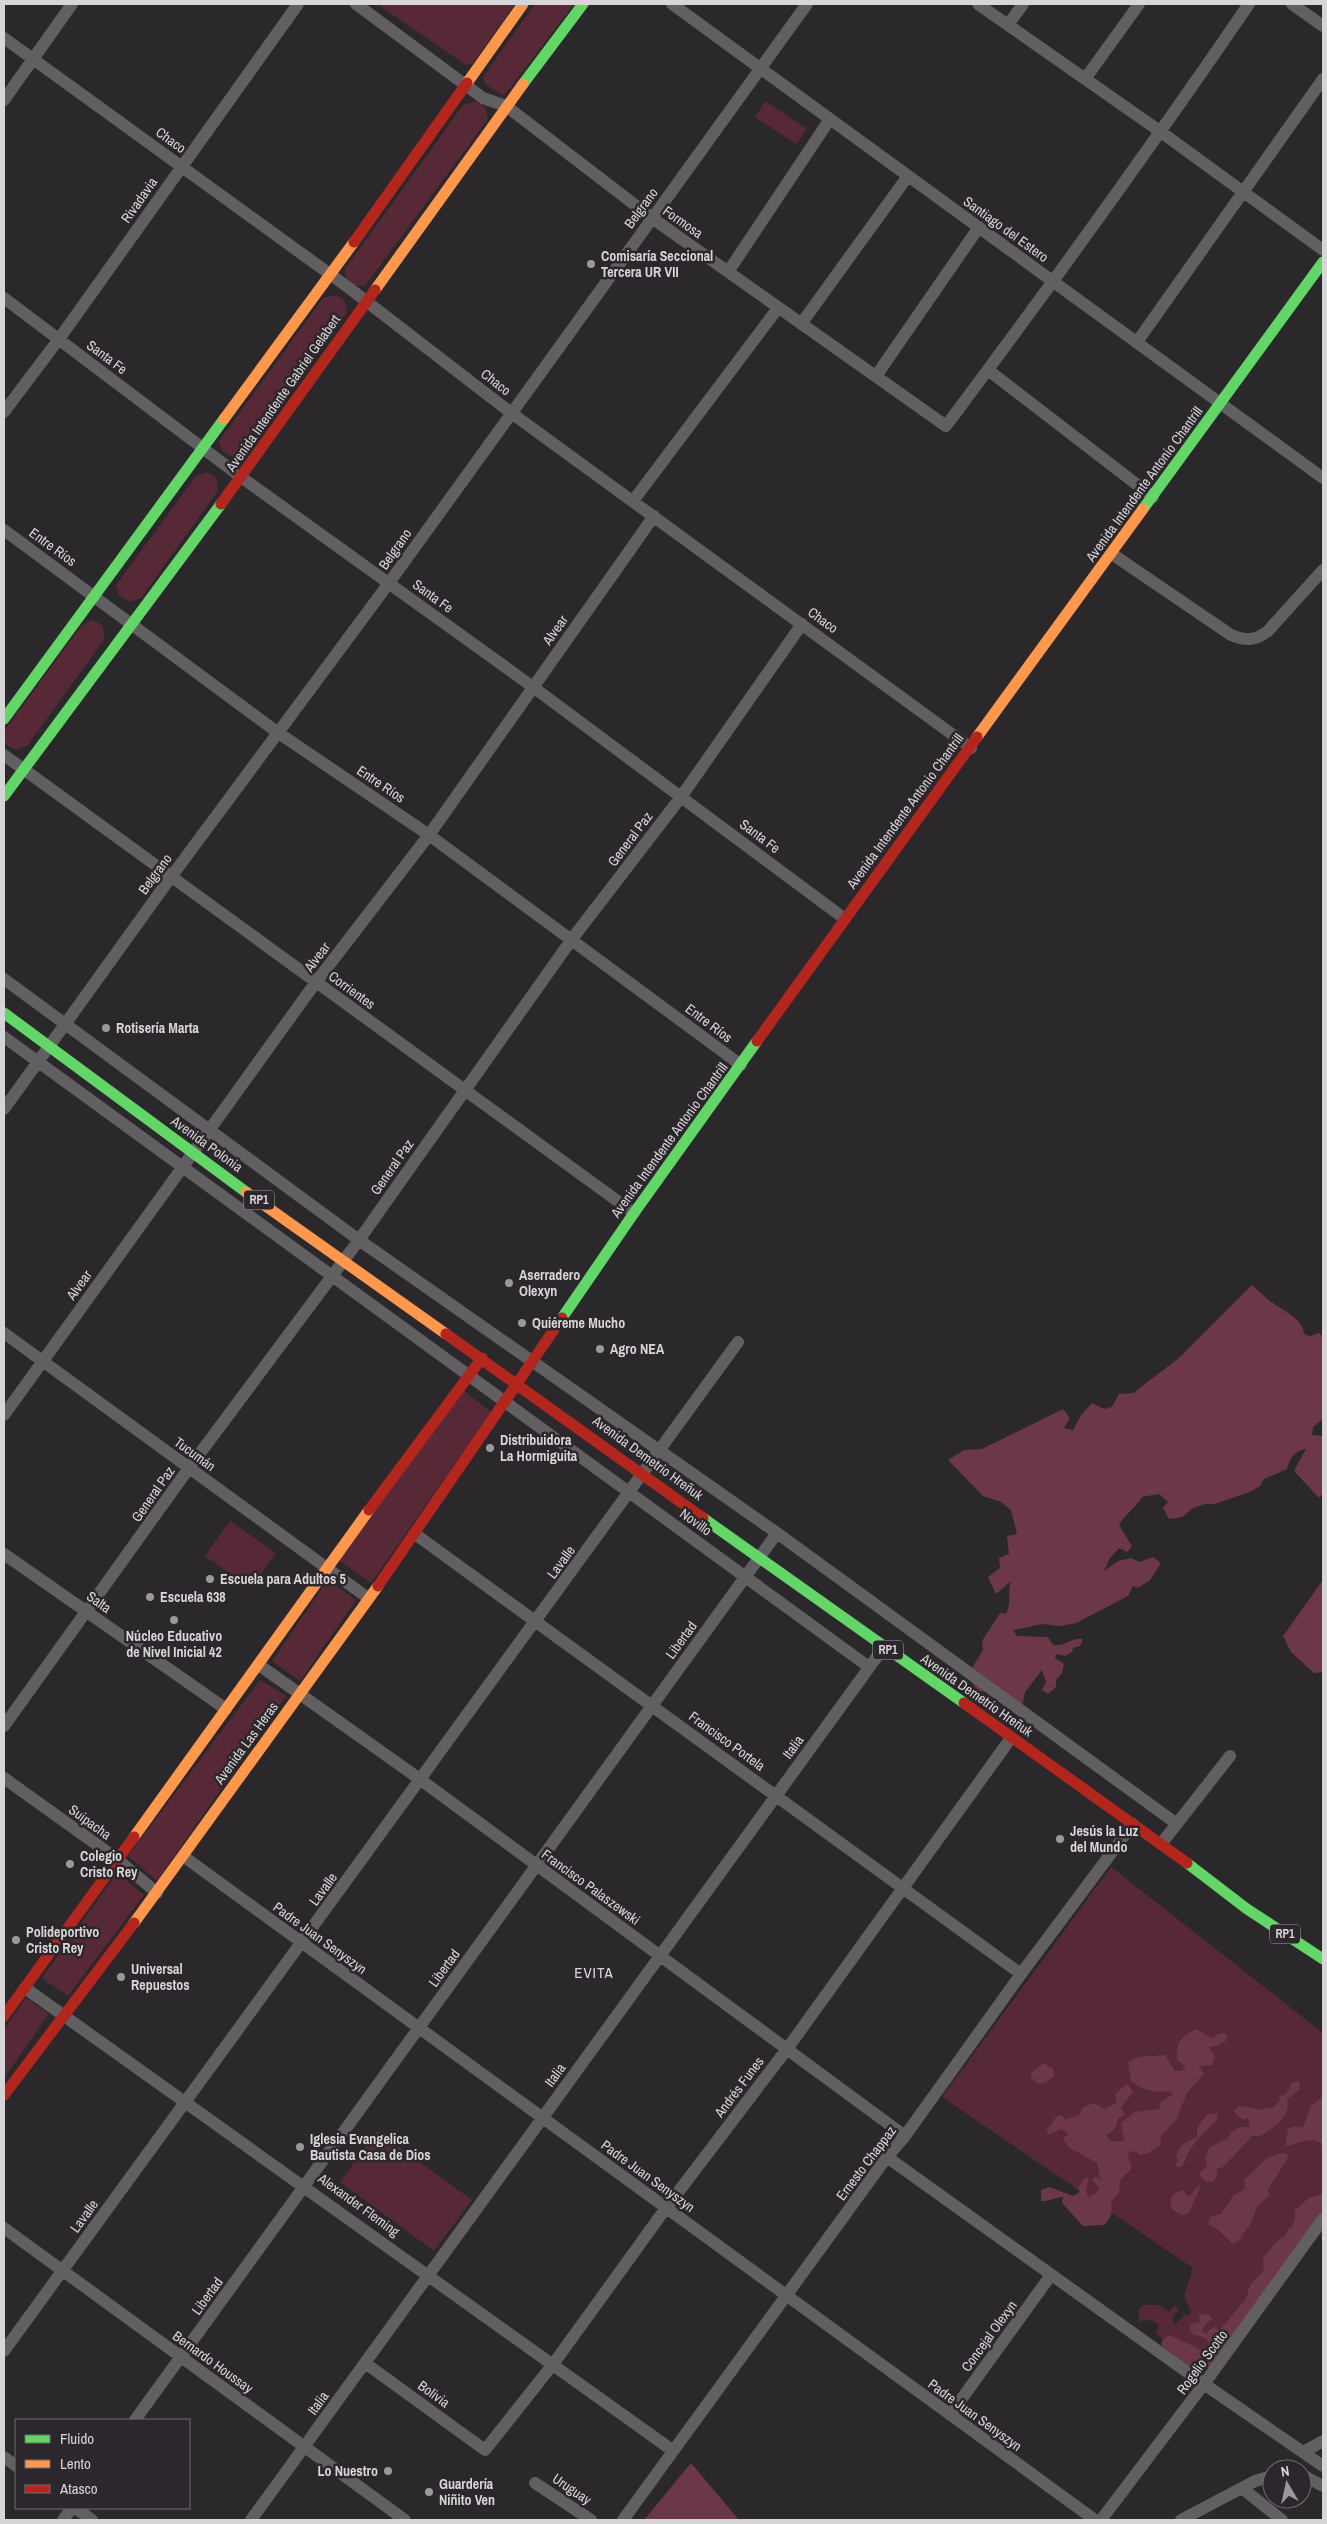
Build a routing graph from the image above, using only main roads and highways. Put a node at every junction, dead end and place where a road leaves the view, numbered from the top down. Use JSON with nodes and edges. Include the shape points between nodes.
{"nodes":[{"id":1,"x":523,"y":4,"type":"edge"},
{"id":2,"x":582,"y":4,"type":"edge"},
{"id":3,"x":1323,"y":262,"type":"edge"},
{"id":4,"x":4,"y":719,"type":"edge"},
{"id":5,"x":4,"y":796,"type":"edge"},
{"id":6,"x":4,"y":1013,"type":"edge"},
{"id":7,"x":482,"y":1358,"type":"junction"},
{"id":8,"x":517,"y":1382,"type":"junction"},
{"id":9,"x":504,"y":1402,"type":"joint"},
{"id":10,"x":1323,"y":1959,"type":"edge"},
{"id":11,"x":6,"y":2008,"type":"edge"},
{"id":12,"x":4,"y":2094,"type":"edge"}],
"edges":[{"from":1,"to":4,"type":"main road","via":[[331,274]]},
{"from":2,"to":5,"type":"main road","name":"Avenida Intendente Gabriel Gelabert","via":[[133,625]]},
{"from":3,"to":8,"type":"main road","name":"Avenida Intendente Antonio Chantrill","via":[[845,919]]},
{"from":6,"to":7,"type":"main road","name":"Avenida Polonia","number":"RP1","via":[[193,1154]]},
{"from":7,"to":8,"type":"main road","name":"Avenida Polonia","number":"RP1"},
{"from":7,"to":11,"type":"main road","via":[[326,1568],[25,1988]]},
{"from":8,"to":9,"type":"main road","name":"Avenida Intendente Antonio Chantrill"},
{"from":8,"to":10,"type":"main road","name":"Avenida Demetrio Hreñuk","number":"RP1","via":[[1247,1909]]},
{"from":9,"to":12,"type":"main road","name":"Avenida Las Heras","via":[[414,1534],[157,1893]]}]}
